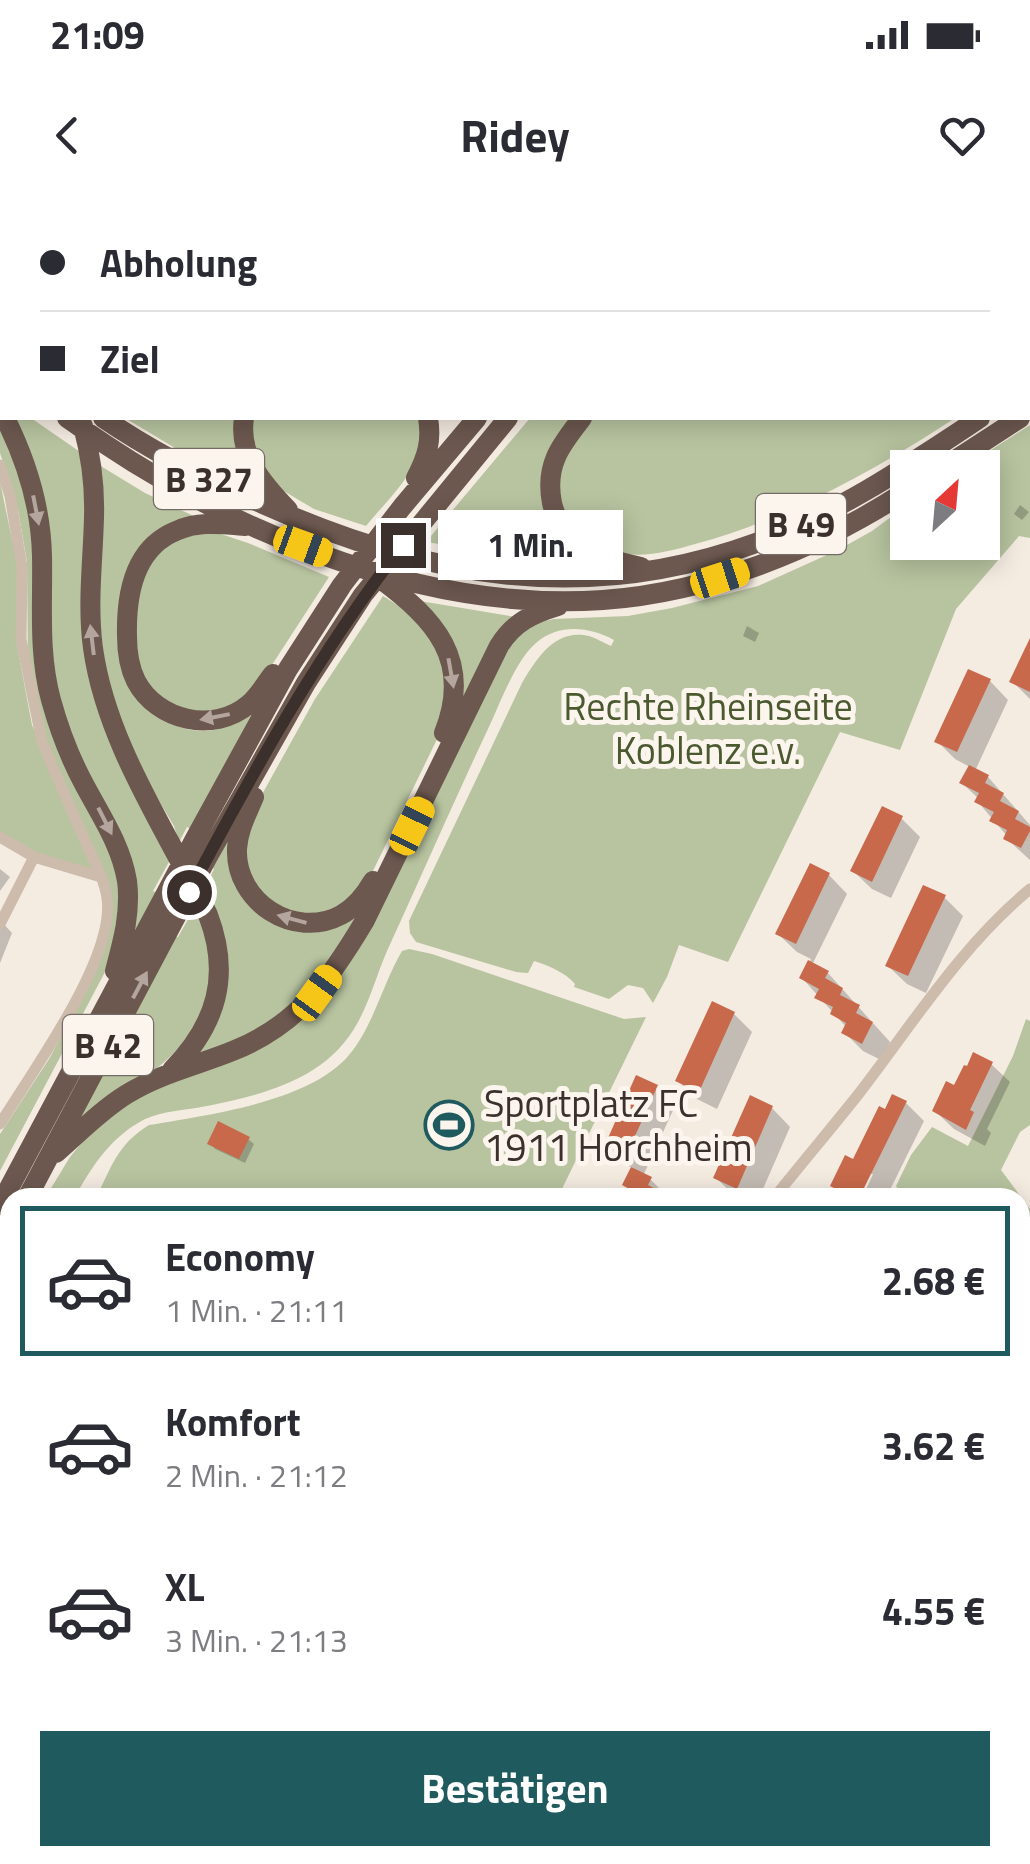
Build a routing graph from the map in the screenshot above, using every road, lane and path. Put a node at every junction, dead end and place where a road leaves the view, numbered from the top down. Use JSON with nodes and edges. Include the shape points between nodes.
{"nodes":[{"id":1,"x":5,"y":420,"type":"edge"},
{"id":2,"x":70,"y":420,"type":"edge"},
{"id":3,"x":81,"y":420,"type":"edge"},
{"id":4,"x":106,"y":420,"type":"edge"},
{"id":5,"x":244,"y":420,"type":"edge"},
{"id":6,"x":428,"y":420,"type":"edge"},
{"id":7,"x":475,"y":420,"type":"edge"},
{"id":8,"x":506,"y":420,"type":"edge"},
{"id":9,"x":581,"y":420,"type":"edge"},
{"id":10,"x":977,"y":420,"type":"edge"},
{"id":11,"x":1017,"y":420,"type":"edge"},
{"id":12,"x":971,"y":450,"type":"edge"},
{"id":13,"x":0,"y":466,"type":"edge"},
{"id":14,"x":890,"y":501,"type":"edge"},
{"id":15,"x":402,"y":508,"type":"junction"},
{"id":16,"x":296,"y":519,"type":"junction"},
{"id":17,"x":258,"y":528,"type":"junction"},
{"id":18,"x":658,"y":570,"type":"junction"},
{"id":19,"x":404,"y":587,"type":"junction"},
{"id":20,"x":574,"y":601,"type":"junction"},
{"id":21,"x":330,"y":602,"type":"junction"},
{"id":22,"x":306,"y":683,"type":"junction"},
{"id":23,"x":0,"y":837,"type":"edge"},
{"id":24,"x":34,"y":857,"type":"junction"},
{"id":25,"x":100,"y":876,"type":"junction"},
{"id":26,"x":1030,"y":889,"type":"edge"},
{"id":27,"x":0,"y":924,"type":"edge"},
{"id":28,"x":105,"y":1007,"type":"junction"},
{"id":29,"x":167,"y":1074,"type":"junction"},
{"id":30,"x":0,"y":1124,"type":"edge"},
{"id":31,"x":45,"y":1164,"type":"junction"},
{"id":32,"x":9,"y":1188,"type":"edge"},
{"id":33,"x":32,"y":1188,"type":"edge"},
{"id":34,"x":782,"y":1188,"type":"edge"}],
"edges":[{"from":1,"to":28,"type":"highway","one_way":true,"via":[[30,481],[40,530],[49,694],[126,878],[126,928]]},
{"from":2,"to":17,"type":"highway","number":"B 49"},
{"from":29,"to":3,"type":"highway","one_way":true,"via":[[212,1013],[217,945],[102,699],[90,619],[94,489]]},
{"from":4,"to":16,"type":"highway","number":"B 327","via":[[209,480]]},
{"from":5,"to":16,"type":"highway","via":[[249,462]]},
{"from":6,"to":15,"type":"highway","via":[[426,458]]},
{"from":7,"to":15,"type":"highway","number":"B 42"},
{"from":8,"to":22,"type":"highway","number":"B 42","via":[[364,595]]},
{"from":9,"to":18,"type":"highway","via":[[552,470],[551,494],[564,532],[586,550]]},
{"from":10,"to":18,"type":"highway","number":"B 49","via":[[873,487],[785,532]]},
{"from":11,"to":12,"type":"highway"},
{"from":13,"to":25,"type":"street","via":[[22,568],[21,639],[37,724]]},
{"from":14,"to":20,"type":"highway","number":"B 49","via":[[839,531],[746,570],[649,594]]},
{"from":15,"to":21,"type":"highway","number":"B 42"},
{"from":16,"to":18,"type":"highway","number":"B 327","via":[[423,561],[488,574],[604,577]]},
{"from":17,"to":19,"type":"highway","number":"B 49"},
{"from":21,"to":17,"type":"highway","one_way":true,"via":[[260,693],[234,714],[186,719],[144,694],[130,665],[127,622],[144,557],[162,538],[188,526]]},
{"from":19,"to":20,"type":"highway","number":"B 49"},
{"from":19,"to":22,"type":"highway","one_way":true,"via":[[449,657],[450,718],[368,889],[343,914],[310,923],[286,919],[255,899],[242,879],[237,848]]},
{"from":20,"to":29,"type":"highway","number":"B 49","via":[[524,619],[505,636],[364,922],[317,993],[254,1042]]},
{"from":21,"to":28,"type":"highway","number":"B 42"},
{"from":31,"to":22,"type":"highway","number":"B 42","one_way":true},
{"from":23,"to":24,"type":"street"},
{"from":24,"to":25,"type":"street"},
{"from":24,"to":27,"type":"street"},
{"from":25,"to":30,"type":"street","via":[[107,916],[92,969]]},
{"from":26,"to":34,"type":"street","via":[[968,952]]},
{"from":28,"to":32,"type":"highway","number":"B 42"},
{"from":29,"to":31,"type":"highway","via":[[116,1102]]},
{"from":31,"to":33,"type":"highway","number":"B 42"}]}
